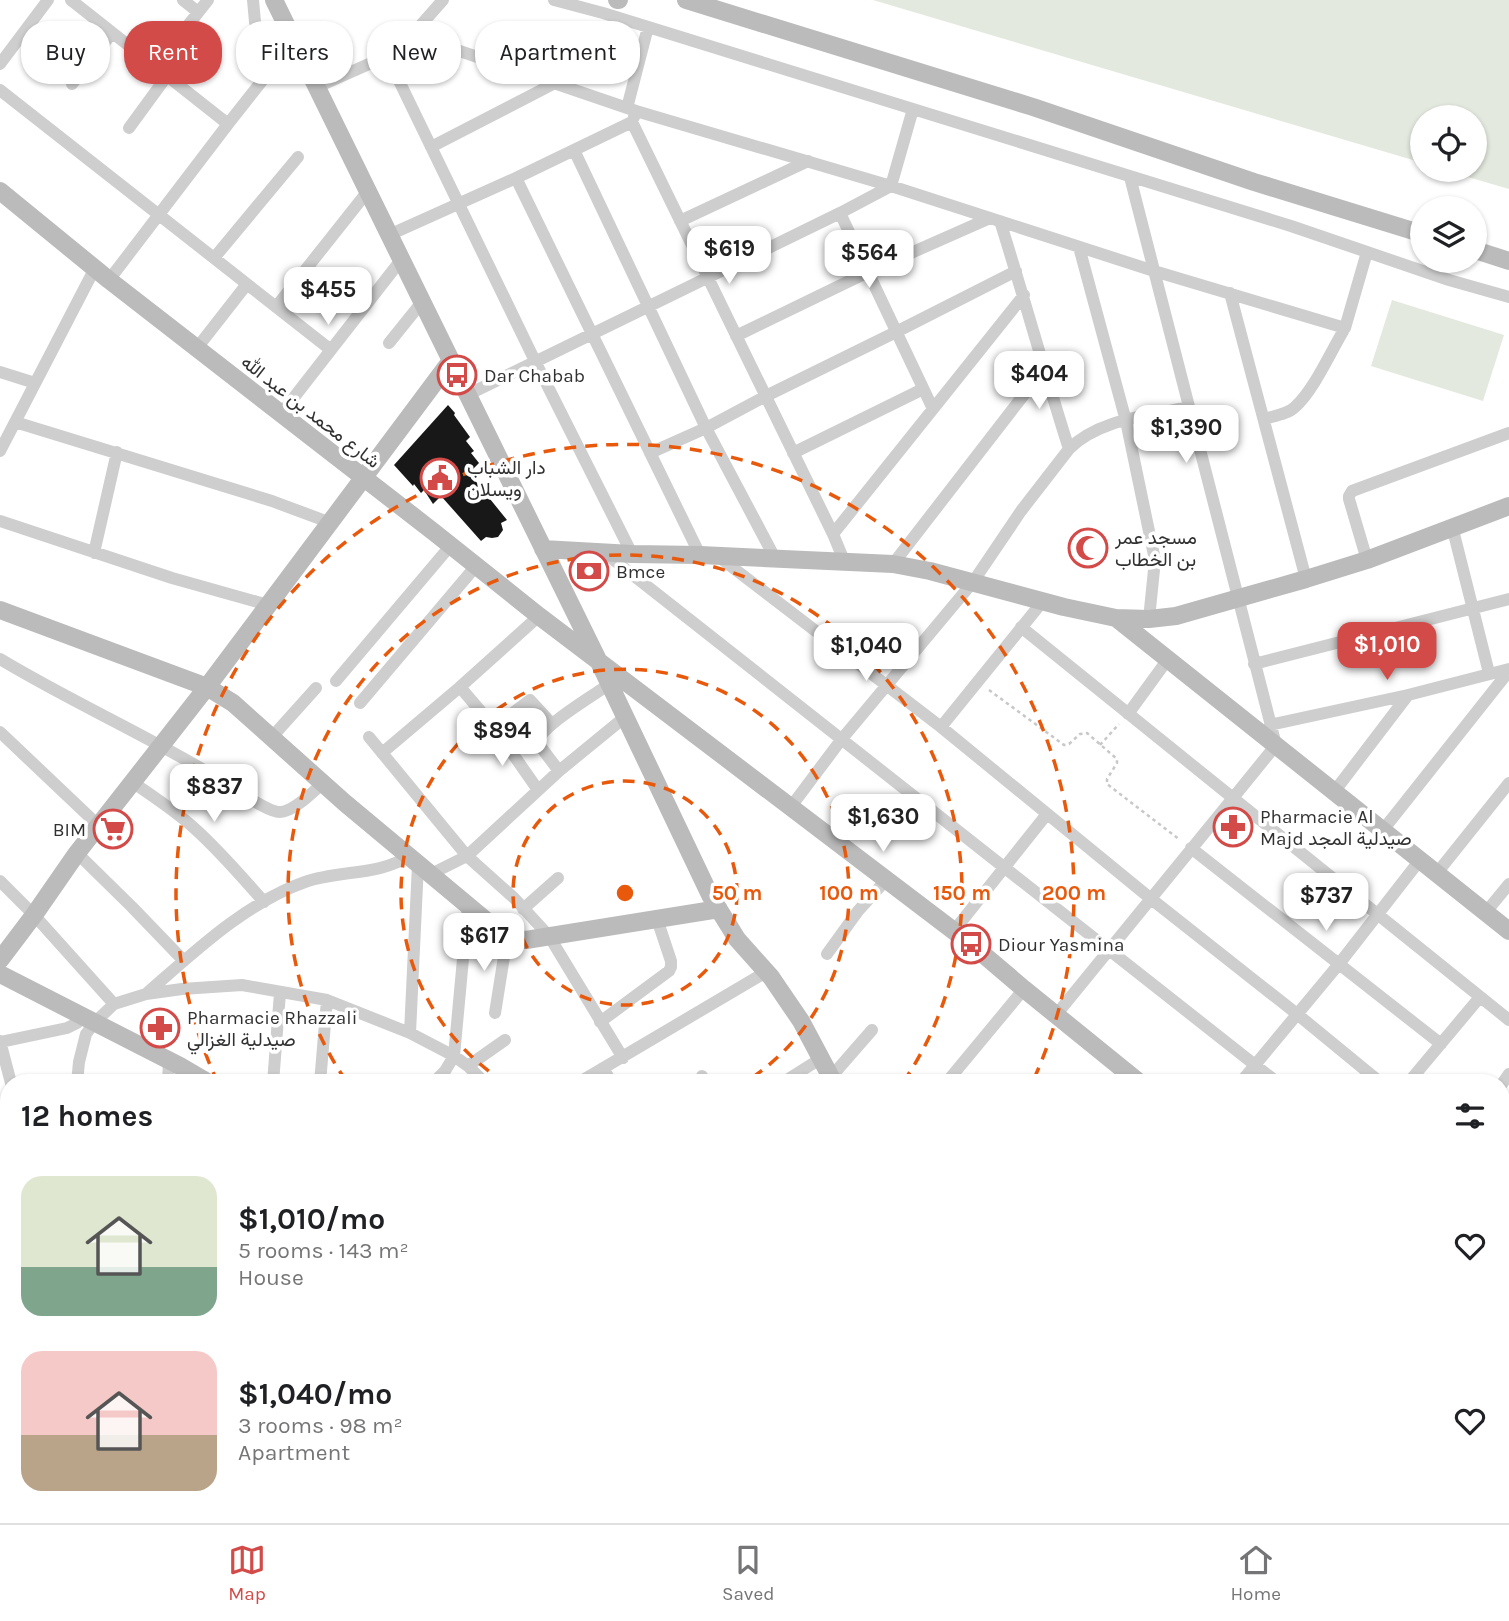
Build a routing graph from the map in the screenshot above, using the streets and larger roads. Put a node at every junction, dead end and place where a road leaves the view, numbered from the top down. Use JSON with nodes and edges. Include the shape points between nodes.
{"nodes":[{"id":1,"x":48,"y":0,"type":"edge"},
{"id":2,"x":71,"y":0,"type":"edge"},
{"id":3,"x":183,"y":0,"type":"edge"},
{"id":4,"x":208,"y":0,"type":"edge"},
{"id":5,"x":253,"y":0,"type":"edge"},
{"id":6,"x":274,"y":0,"type":"edge"},
{"id":7,"x":443,"y":0,"type":"edge"},
{"id":8,"x":554,"y":0,"type":"edge"},
{"id":9,"x":686,"y":0,"type":"edge"},
{"id":10,"x":198,"y":12,"type":"junction"},
{"id":11,"x":191,"y":21,"type":"edge"},
{"id":12,"x":423,"y":21,"type":"edge"},
{"id":13,"x":648,"y":27,"type":"junction"},
{"id":14,"x":112,"y":33,"type":"junction"},
{"id":15,"x":110,"y":36,"type":"edge"},
{"id":16,"x":124,"y":42,"type":"edge"},
{"id":17,"x":0,"y":64,"type":"edge"},
{"id":18,"x":367,"y":65,"type":"edge"},
{"id":19,"x":161,"y":84,"type":"edge"},
{"id":20,"x":177,"y":84,"type":"edge"},
{"id":21,"x":405,"y":84,"type":"edge"},
{"id":22,"x":553,"y":84,"type":"edge"},
{"id":23,"x":557,"y":84,"type":"edge"},
{"id":24,"x":317,"y":87,"type":"junction"},
{"id":25,"x":0,"y":90,"type":"edge"},
{"id":26,"x":913,"y":109,"type":"junction"},
{"id":27,"x":632,"y":114,"type":"junction"},
{"id":28,"x":228,"y":124,"type":"junction"},
{"id":29,"x":129,"y":128,"type":"dead end"},
{"id":30,"x":431,"y":147,"type":"junction"},
{"id":31,"x":574,"y":150,"type":"junction"},
{"id":32,"x":298,"y":157,"type":"dead end"},
{"id":33,"x":808,"y":161,"type":"junction"},
{"id":34,"x":1130,"y":177,"type":"junction"},
{"id":35,"x":516,"y":178,"type":"junction"},
{"id":36,"x":891,"y":186,"type":"junction"},
{"id":37,"x":0,"y":191,"type":"edge"},
{"id":38,"x":368,"y":191,"type":"junction"},
{"id":39,"x":458,"y":204,"type":"junction"},
{"id":40,"x":840,"y":213,"type":"junction"},
{"id":41,"x":158,"y":215,"type":"junction"},
{"id":42,"x":995,"y":219,"type":"junction"},
{"id":43,"x":680,"y":221,"type":"junction"},
{"id":44,"x":1410,"y":230,"type":"edge"},
{"id":45,"x":389,"y":235,"type":"junction"},
{"id":46,"x":1080,"y":247,"type":"junction"},
{"id":47,"x":1367,"y":252,"type":"junction"},
{"id":48,"x":1487,"y":254,"type":"edge"},
{"id":49,"x":214,"y":258,"type":"junction"},
{"id":50,"x":401,"y":260,"type":"junction"},
{"id":51,"x":1509,"y":261,"type":"edge"},
{"id":52,"x":95,"y":268,"type":"junction"},
{"id":53,"x":1016,"y":271,"type":"junction"},
{"id":54,"x":1154,"y":271,"type":"junction"},
{"id":55,"x":868,"y":272,"type":"junction"},
{"id":56,"x":708,"y":278,"type":"junction"},
{"id":57,"x":109,"y":280,"type":"junction"},
{"id":58,"x":247,"y":284,"type":"junction"},
{"id":59,"x":1230,"y":293,"type":"junction"},
{"id":60,"x":1024,"y":295,"type":"junction"},
{"id":61,"x":1509,"y":297,"type":"edge"},
{"id":62,"x":422,"y":302,"type":"junction"},
{"id":63,"x":648,"y":306,"type":"junction"},
{"id":64,"x":276,"y":307,"type":"junction"},
{"id":65,"x":1345,"y":328,"type":"junction"},
{"id":66,"x":896,"y":332,"type":"junction"},
{"id":67,"x":592,"y":334,"type":"junction"},
{"id":68,"x":736,"y":336,"type":"junction"},
{"id":69,"x":389,"y":343,"type":"dead end"},
{"id":70,"x":197,"y":348,"type":"junction"},
{"id":71,"x":331,"y":350,"type":"junction"},
{"id":72,"x":535,"y":361,"type":"junction"},
{"id":73,"x":450,"y":362,"type":"junction"},
{"id":74,"x":1043,"y":370,"type":"junction"},
{"id":75,"x":0,"y":372,"type":"edge"},
{"id":76,"x":35,"y":383,"type":"junction"},
{"id":77,"x":923,"y":389,"type":"junction"},
{"id":78,"x":467,"y":395,"type":"junction"},
{"id":79,"x":766,"y":396,"type":"junction"},
{"id":80,"x":1188,"y":407,"type":"junction"},
{"id":81,"x":933,"y":409,"type":"junction"},
{"id":82,"x":281,"y":414,"type":"junction"},
{"id":83,"x":1264,"y":419,"type":"junction"},
{"id":84,"x":1126,"y":421,"type":"junction"},
{"id":85,"x":9,"y":424,"type":"edge"},
{"id":86,"x":706,"y":428,"type":"junction"},
{"id":87,"x":1509,"y":433,"type":"edge"},
{"id":88,"x":1069,"y":449,"type":"junction"},
{"id":89,"x":0,"y":451,"type":"edge"},
{"id":90,"x":117,"y":452,"type":"junction"},
{"id":91,"x":650,"y":453,"type":"junction"},
{"id":92,"x":793,"y":453,"type":"junction"},
{"id":93,"x":363,"y":477,"type":"junction"},
{"id":94,"x":1509,"y":506,"type":"edge"},
{"id":95,"x":0,"y":521,"type":"edge"},
{"id":96,"x":331,"y":523,"type":"junction"},
{"id":97,"x":1452,"y":526,"type":"junction"},
{"id":98,"x":833,"y":534,"type":"junction"},
{"id":99,"x":450,"y":545,"type":"junction"},
{"id":100,"x":543,"y":549,"type":"junction"},
{"id":101,"x":94,"y":553,"type":"junction"},
{"id":102,"x":605,"y":553,"type":"junction"},
{"id":103,"x":632,"y":554,"type":"junction"},
{"id":104,"x":700,"y":555,"type":"junction"},
{"id":105,"x":719,"y":557,"type":"junction"},
{"id":106,"x":776,"y":560,"type":"junction"},
{"id":107,"x":1367,"y":560,"type":"junction"},
{"id":108,"x":845,"y":563,"type":"junction"},
{"id":109,"x":893,"y":564,"type":"junction"},
{"id":110,"x":476,"y":566,"type":"junction"},
{"id":111,"x":1306,"y":579,"type":"junction"},
{"id":112,"x":973,"y":582,"type":"junction"},
{"id":113,"x":1238,"y":598,"type":"junction"},
{"id":114,"x":1509,"y":599,"type":"edge"},
{"id":115,"x":1043,"y":601,"type":"junction"},
{"id":116,"x":268,"y":606,"type":"junction"},
{"id":117,"x":1472,"y":608,"type":"junction"},
{"id":118,"x":0,"y":610,"type":"edge"},
{"id":119,"x":539,"y":616,"type":"junction"},
{"id":120,"x":1116,"y":618,"type":"junction"},
{"id":121,"x":1149,"y":619,"type":"junction"},
{"id":122,"x":1021,"y":627,"type":"junction"},
{"id":123,"x":0,"y":659,"type":"edge"},
{"id":124,"x":1168,"y":659,"type":"junction"},
{"id":125,"x":598,"y":662,"type":"junction"},
{"id":126,"x":1254,"y":664,"type":"junction"},
{"id":127,"x":1509,"y":670,"type":"edge"},
{"id":128,"x":1489,"y":673,"type":"junction"},
{"id":129,"x":335,"y":681,"type":"dead end"},
{"id":130,"x":609,"y":684,"type":"junction"},
{"id":131,"x":886,"y":686,"type":"junction"},
{"id":132,"x":207,"y":687,"type":"junction"},
{"id":133,"x":460,"y":687,"type":"junction"},
{"id":134,"x":316,"y":688,"type":"dead end"},
{"id":135,"x":1408,"y":695,"type":"junction"},
{"id":136,"x":360,"y":703,"type":"dead end"},
{"id":137,"x":1128,"y":714,"type":"junction"},
{"id":138,"x":625,"y":717,"type":"junction"},
{"id":139,"x":552,"y":724,"type":"junction"},
{"id":140,"x":1270,"y":724,"type":"junction"},
{"id":141,"x":494,"y":727,"type":"junction"},
{"id":142,"x":941,"y":727,"type":"junction"},
{"id":143,"x":0,"y":732,"type":"edge"},
{"id":144,"x":272,"y":737,"type":"junction"},
{"id":145,"x":369,"y":737,"type":"dead end"},
{"id":146,"x":841,"y":740,"type":"junction"},
{"id":147,"x":1276,"y":745,"type":"junction"},
{"id":148,"x":162,"y":746,"type":"junction"},
{"id":149,"x":382,"y":753,"type":"junction"},
{"id":150,"x":559,"y":771,"type":"junction"},
{"id":151,"x":132,"y":782,"type":"junction"},
{"id":152,"x":323,"y":783,"type":"junction"},
{"id":153,"x":1509,"y":783,"type":"edge"},
{"id":154,"x":538,"y":790,"type":"junction"},
{"id":155,"x":1334,"y":792,"type":"junction"},
{"id":156,"x":1233,"y":798,"type":"junction"},
{"id":157,"x":790,"y":808,"type":"junction"},
{"id":158,"x":1047,"y":814,"type":"junction"},
{"id":159,"x":98,"y":825,"type":"junction"},
{"id":160,"x":1383,"y":830,"type":"junction"},
{"id":161,"x":1191,"y":848,"type":"junction"},
{"id":162,"x":77,"y":853,"type":"junction"},
{"id":163,"x":467,"y":856,"type":"junction"},
{"id":164,"x":1420,"y":860,"type":"junction"},
{"id":165,"x":419,"y":864,"type":"junction"},
{"id":166,"x":1003,"y":868,"type":"junction"},
{"id":167,"x":1437,"y":873,"type":"junction"},
{"id":168,"x":558,"y":878,"type":"dead end"},
{"id":169,"x":886,"y":880,"type":"junction"},
{"id":170,"x":0,"y":881,"type":"edge"},
{"id":171,"x":1509,"y":884,"type":"edge"},
{"id":172,"x":1150,"y":898,"type":"junction"},
{"id":173,"x":264,"y":902,"type":"junction"},
{"id":174,"x":468,"y":905,"type":"junction"},
{"id":175,"x":523,"y":909,"type":"junction"},
{"id":176,"x":719,"y":909,"type":"junction"},
{"id":177,"x":1486,"y":912,"type":"junction"},
{"id":178,"x":1377,"y":914,"type":"junction"},
{"id":179,"x":34,"y":915,"type":"junction"},
{"id":180,"x":657,"y":919,"type":"junction"},
{"id":181,"x":1509,"y":931,"type":"edge"},
{"id":182,"x":953,"y":932,"type":"junction"},
{"id":183,"x":549,"y":936,"type":"junction"},
{"id":184,"x":507,"y":938,"type":"junction"},
{"id":185,"x":1108,"y":949,"type":"junction"},
{"id":186,"x":827,"y":954,"type":"dead end"},
{"id":187,"x":0,"y":960,"type":"edge"},
{"id":188,"x":184,"y":961,"type":"junction"},
{"id":189,"x":1339,"y":964,"type":"junction"},
{"id":190,"x":766,"y":972,"type":"junction"},
{"id":191,"x":0,"y":974,"type":"edge"},
{"id":192,"x":1024,"y":989,"type":"junction"},
{"id":193,"x":280,"y":993,"type":"junction"},
{"id":194,"x":146,"y":994,"type":"junction"},
{"id":195,"x":1480,"y":997,"type":"junction"},
{"id":196,"x":327,"y":1000,"type":"junction"},
{"id":197,"x":114,"y":1004,"type":"junction"},
{"id":198,"x":495,"y":1013,"type":"dead end"},
{"id":199,"x":1297,"y":1014,"type":"junction"},
{"id":200,"x":1056,"y":1015,"type":"junction"},
{"id":201,"x":89,"y":1019,"type":"junction"},
{"id":202,"x":1509,"y":1020,"type":"edge"},
{"id":203,"x":600,"y":1022,"type":"junction"},
{"id":204,"x":873,"y":1030,"type":"dead end"},
{"id":205,"x":410,"y":1033,"type":"junction"},
{"id":206,"x":505,"y":1040,"type":"dead end"},
{"id":207,"x":0,"y":1041,"type":"edge"},
{"id":208,"x":1441,"y":1044,"type":"junction"},
{"id":209,"x":454,"y":1056,"type":"junction"},
{"id":210,"x":623,"y":1058,"type":"junction"},
{"id":211,"x":820,"y":1059,"type":"junction"},
{"id":212,"x":169,"y":1060,"type":"junction"},
{"id":213,"x":468,"y":1066,"type":"junction"},
{"id":214,"x":1256,"y":1066,"type":"junction"},
{"id":215,"x":603,"y":1069,"type":"junction"},
{"id":216,"x":9,"y":1074,"type":"edge"},
{"id":217,"x":78,"y":1074,"type":"edge"},
{"id":218,"x":168,"y":1074,"type":"edge"},
{"id":219,"x":193,"y":1074,"type":"edge"},
{"id":220,"x":274,"y":1074,"type":"edge"},
{"id":221,"x":321,"y":1074,"type":"edge"},
{"id":222,"x":442,"y":1074,"type":"edge"},
{"id":223,"x":476,"y":1074,"type":"edge"},
{"id":224,"x":594,"y":1074,"type":"edge"},
{"id":225,"x":606,"y":1074,"type":"edge"},
{"id":226,"x":796,"y":1074,"type":"edge"},
{"id":227,"x":829,"y":1074,"type":"edge"},
{"id":228,"x":838,"y":1074,"type":"edge"},
{"id":229,"x":953,"y":1074,"type":"edge"},
{"id":230,"x":1122,"y":1074,"type":"edge"},
{"id":231,"x":1248,"y":1074,"type":"edge"},
{"id":232,"x":1266,"y":1074,"type":"edge"},
{"id":233,"x":1370,"y":1074,"type":"edge"},
{"id":234,"x":1416,"y":1074,"type":"edge"}],
"edges":[{"from":1,"to":17,"type":"street"},
{"from":2,"to":14,"type":"street"},
{"from":3,"to":10,"type":"street"},
{"from":4,"to":10,"type":"street"},
{"from":5,"to":28,"type":"street","via":[[255,22],[270,58],[269,72]]},
{"from":6,"to":24,"type":"street"},
{"from":7,"to":12,"type":"street"},
{"from":8,"to":13,"type":"street"},
{"from":9,"to":44,"type":"street"},
{"from":10,"to":11,"type":"street"},
{"from":13,"to":26,"type":"street"},
{"from":13,"to":27,"type":"street"},
{"from":14,"to":15,"type":"street"},
{"from":14,"to":16,"type":"street"},
{"from":18,"to":24,"type":"street"},
{"from":19,"to":29,"type":"street"},
{"from":20,"to":28,"type":"street"},
{"from":21,"to":30,"type":"street"},
{"from":22,"to":30,"type":"street"},
{"from":23,"to":27,"type":"street"},
{"from":24,"to":38,"type":"street"},
{"from":25,"to":41,"type":"street"},
{"from":26,"to":34,"type":"street"},
{"from":26,"to":36,"type":"street"},
{"from":27,"to":31,"type":"street"},
{"from":27,"to":33,"type":"street"},
{"from":27,"to":43,"type":"street"},
{"from":28,"to":41,"type":"street"},
{"from":30,"to":39,"type":"street"},
{"from":31,"to":35,"type":"street"},
{"from":31,"to":63,"type":"street"},
{"from":32,"to":49,"type":"street"},
{"from":33,"to":36,"type":"street"},
{"from":33,"to":43,"type":"street"},
{"from":34,"to":47,"type":"street"},
{"from":34,"to":54,"type":"street"},
{"from":35,"to":39,"type":"street"},
{"from":35,"to":67,"type":"street"},
{"from":36,"to":40,"type":"street"},
{"from":36,"to":42,"type":"street"},
{"from":37,"to":52,"type":"street","name":"شارع محمد بن عبد الله"},
{"from":38,"to":45,"type":"street"},
{"from":38,"to":64,"type":"street"},
{"from":39,"to":45,"type":"street"},
{"from":39,"to":72,"type":"street"},
{"from":40,"to":55,"type":"street"},
{"from":40,"to":56,"type":"street"},
{"from":41,"to":49,"type":"street"},
{"from":41,"to":57,"type":"street"},
{"from":42,"to":46,"type":"street"},
{"from":42,"to":53,"type":"street"},
{"from":42,"to":55,"type":"street"},
{"from":43,"to":56,"type":"street"},
{"from":45,"to":50,"type":"street"},
{"from":46,"to":54,"type":"street"},
{"from":46,"to":84,"type":"street"},
{"from":47,"to":61,"type":"street"},
{"from":47,"to":65,"type":"street"},
{"from":48,"to":51,"type":"street"},
{"from":49,"to":58,"type":"street"},
{"from":50,"to":62,"type":"street"},
{"from":50,"to":71,"type":"street"},
{"from":52,"to":57,"type":"street","name":"شارع محمد بن عبد الله"},
{"from":52,"to":76,"type":"street"},
{"from":53,"to":60,"type":"street"},
{"from":53,"to":66,"type":"street"},
{"from":54,"to":59,"type":"street"},
{"from":54,"to":80,"type":"street"},
{"from":55,"to":66,"type":"street"},
{"from":55,"to":68,"type":"street"},
{"from":56,"to":63,"type":"street"},
{"from":56,"to":68,"type":"street"},
{"from":57,"to":70,"type":"street","name":"شارع محمد بن عبد الله"},
{"from":58,"to":64,"type":"street"},
{"from":58,"to":70,"type":"street"},
{"from":59,"to":65,"type":"street"},
{"from":59,"to":83,"type":"street"},
{"from":60,"to":74,"type":"street"},
{"from":60,"to":81,"type":"street"},
{"from":62,"to":69,"type":"street"},
{"from":62,"to":73,"type":"street"},
{"from":63,"to":67,"type":"street"},
{"from":63,"to":86,"type":"street"},
{"from":64,"to":71,"type":"street"},
{"from":65,"to":83,"type":"street","via":[[1297,405]]},
{"from":66,"to":77,"type":"street"},
{"from":66,"to":79,"type":"street"},
{"from":67,"to":72,"type":"street"},
{"from":67,"to":91,"type":"street"},
{"from":68,"to":79,"type":"street"},
{"from":70,"to":82,"type":"street","name":"شارع محمد بن عبد الله"},
{"from":71,"to":82,"type":"street"},
{"from":72,"to":78,"type":"street"},
{"from":72,"to":103,"type":"street"},
{"from":73,"to":78,"type":"street"},
{"from":73,"to":93,"type":"street"},
{"from":74,"to":88,"type":"street"},
{"from":74,"to":109,"type":"street"},
{"from":75,"to":76,"type":"street"},
{"from":76,"to":85,"type":"street"},
{"from":77,"to":81,"type":"street"},
{"from":77,"to":92,"type":"street"},
{"from":78,"to":100,"type":"street"},
{"from":79,"to":86,"type":"street"},
{"from":79,"to":92,"type":"street"},
{"from":80,"to":84,"type":"street"},
{"from":80,"to":113,"type":"street"},
{"from":81,"to":98,"type":"street"},
{"from":82,"to":93,"type":"street","name":"شارع محمد بن عبد الله"},
{"from":83,"to":111,"type":"street"},
{"from":84,"to":88,"type":"street","via":[[1084,436]]},
{"from":84,"to":121,"type":"street","via":[[1155,561]]},
{"from":85,"to":89,"type":"street"},
{"from":85,"to":90,"type":"street"},
{"from":86,"to":91,"type":"street"},
{"from":86,"to":106,"type":"street"},
{"from":87,"to":107,"type":"street","via":[[1352,491],[1349,499]]},
{"from":88,"to":112,"type":"street"},
{"from":90,"to":96,"type":"street"},
{"from":90,"to":101,"type":"street"},
{"from":91,"to":104,"type":"street"},
{"from":92,"to":98,"type":"street"},
{"from":93,"to":96,"type":"street"},
{"from":93,"to":99,"type":"street","name":"شارع محمد بن عبد الله"},
{"from":94,"to":97,"type":"street"},
{"from":95,"to":101,"type":"street"},
{"from":96,"to":116,"type":"street"},
{"from":97,"to":107,"type":"street"},
{"from":97,"to":117,"type":"street"},
{"from":98,"to":108,"type":"street"},
{"from":99,"to":110,"type":"street","name":"شارع محمد بن عبد الله"},
{"from":99,"to":129,"type":"street"},
{"from":100,"to":102,"type":"street"},
{"from":100,"to":125,"type":"street"},
{"from":101,"to":116,"type":"street"},
{"from":102,"to":103,"type":"street"},
{"from":102,"to":146,"type":"street"},
{"from":103,"to":104,"type":"street"},
{"from":104,"to":105,"type":"street"},
{"from":105,"to":106,"type":"street"},
{"from":105,"to":131,"type":"street"},
{"from":106,"to":108,"type":"street"},
{"from":107,"to":111,"type":"street"},
{"from":108,"to":109,"type":"street"},
{"from":109,"to":112,"type":"street"},
{"from":110,"to":119,"type":"street","name":"شارع محمد بن عبد الله"},
{"from":110,"to":136,"type":"street"},
{"from":111,"to":113,"type":"street"},
{"from":112,"to":115,"type":"street"},
{"from":112,"to":131,"type":"street"},
{"from":113,"to":121,"type":"street"},
{"from":113,"to":126,"type":"street"},
{"from":114,"to":117,"type":"street"},
{"from":115,"to":120,"type":"street"},
{"from":115,"to":122,"type":"street"},
{"from":116,"to":132,"type":"street"},
{"from":117,"to":126,"type":"street"},
{"from":117,"to":128,"type":"street"},
{"from":118,"to":132,"type":"street"},
{"from":119,"to":125,"type":"street","name":"شارع محمد بن عبد الله"},
{"from":119,"to":133,"type":"street"},
{"from":120,"to":121,"type":"street"},
{"from":120,"to":124,"type":"street"},
{"from":122,"to":137,"type":"street"},
{"from":122,"to":142,"type":"street"},
{"from":123,"to":148,"type":"street"},
{"from":124,"to":137,"type":"street"},
{"from":124,"to":147,"type":"street"},
{"from":125,"to":130,"type":"street"},
{"from":125,"to":157,"type":"street","name":"شارع محمد بن عبد الله"},
{"from":126,"to":140,"type":"street"},
{"from":127,"to":128,"type":"street"},
{"from":127,"to":160,"type":"street"},
{"from":128,"to":135,"type":"street"},
{"from":130,"to":138,"type":"street"},
{"from":130,"to":139,"type":"street"},
{"from":131,"to":142,"type":"street"},
{"from":131,"to":146,"type":"street"},
{"from":132,"to":144,"type":"street"},
{"from":132,"to":148,"type":"street"},
{"from":133,"to":141,"type":"street"},
{"from":133,"to":149,"type":"street"},
{"from":134,"to":144,"type":"street"},
{"from":135,"to":140,"type":"street"},
{"from":135,"to":155,"type":"street"},
{"from":137,"to":156,"type":"street"},
{"from":138,"to":150,"type":"street"},
{"from":138,"to":176,"type":"street"},
{"from":139,"to":141,"type":"street","via":[[530,700]]},
{"from":139,"to":150,"type":"street","via":[[537,742]]},
{"from":140,"to":147,"type":"street"},
{"from":141,"to":154,"type":"street"},
{"from":142,"to":158,"type":"street"},
{"from":143,"to":159,"type":"street"},
{"from":144,"to":152,"type":"street"},
{"from":145,"to":149,"type":"street"},
{"from":146,"to":157,"type":"street"},
{"from":146,"to":166,"type":"street"},
{"from":147,"to":155,"type":"street"},
{"from":147,"to":156,"type":"street"},
{"from":148,"to":151,"type":"street"},
{"from":148,"to":152,"type":"street","via":[[272,811],[284,813]]},
{"from":149,"to":163,"type":"street"},
{"from":150,"to":154,"type":"street"},
{"from":151,"to":159,"type":"street"},
{"from":151,"to":173,"type":"street","via":[[193,827]]},
{"from":152,"to":165,"type":"street"},
{"from":153,"to":167,"type":"street"},
{"from":154,"to":163,"type":"street"},
{"from":155,"to":160,"type":"street"},
{"from":156,"to":161,"type":"street"},
{"from":156,"to":178,"type":"street"},
{"from":157,"to":169,"type":"street","name":"شارع محمد بن عبد الله"},
{"from":158,"to":166,"type":"street"},
{"from":158,"to":172,"type":"street"},
{"from":159,"to":162,"type":"street"},
{"from":160,"to":164,"type":"street"},
{"from":161,"to":172,"type":"street"},
{"from":161,"to":189,"type":"street"},
{"from":162,"to":179,"type":"street"},
{"from":162,"to":188,"type":"street"},
{"from":163,"to":165,"type":"street"},
{"from":163,"to":175,"type":"street"},
{"from":164,"to":167,"type":"street"},
{"from":164,"to":178,"type":"street"},
{"from":165,"to":173,"type":"street","via":[[316,878]]},
{"from":165,"to":174,"type":"street"},
{"from":165,"to":205,"type":"street"},
{"from":166,"to":182,"type":"street"},
{"from":166,"to":185,"type":"street"},
{"from":167,"to":177,"type":"street"},
{"from":168,"to":175,"type":"street"},
{"from":169,"to":182,"type":"street","name":"شارع محمد بن عبد الله"},
{"from":169,"to":186,"type":"street"},
{"from":170,"to":179,"type":"street"},
{"from":171,"to":177,"type":"street"},
{"from":172,"to":185,"type":"street"},
{"from":172,"to":199,"type":"street"},
{"from":173,"to":188,"type":"street"},
{"from":174,"to":184,"type":"street"},
{"from":174,"to":209,"type":"street"},
{"from":175,"to":183,"type":"street"},
{"from":176,"to":180,"type":"street"},
{"from":176,"to":190,"type":"street","via":[[737,939]]},
{"from":177,"to":181,"type":"street"},
{"from":178,"to":189,"type":"street"},
{"from":178,"to":195,"type":"street"},
{"from":179,"to":187,"type":"street"},
{"from":179,"to":197,"type":"street"},
{"from":180,"to":183,"type":"street"},
{"from":180,"to":203,"type":"street","via":[[671,961],[669,971]]},
{"from":182,"to":192,"type":"street","name":"شارع محمد بن عبد الله"},
{"from":183,"to":184,"type":"street"},
{"from":183,"to":203,"type":"street"},
{"from":184,"to":198,"type":"street"},
{"from":185,"to":200,"type":"street"},
{"from":185,"to":214,"type":"street"},
{"from":188,"to":194,"type":"street"},
{"from":189,"to":199,"type":"street"},
{"from":189,"to":208,"type":"street"},
{"from":190,"to":210,"type":"street"},
{"from":190,"to":211,"type":"street","via":[[801,1021]]},
{"from":191,"to":201,"type":"street"},
{"from":192,"to":200,"type":"street","name":"شارع محمد بن عبد الله"},
{"from":192,"to":229,"type":"street"},
{"from":193,"to":194,"type":"street","via":[[242,985]]},
{"from":193,"to":196,"type":"street"},
{"from":193,"to":220,"type":"street"},
{"from":194,"to":197,"type":"street"},
{"from":195,"to":202,"type":"street"},
{"from":195,"to":208,"type":"street"},
{"from":196,"to":205,"type":"street"},
{"from":196,"to":221,"type":"street"},
{"from":197,"to":201,"type":"street"},
{"from":199,"to":214,"type":"street"},
{"from":199,"to":233,"type":"street"},
{"from":200,"to":230,"type":"street","name":"شارع محمد بن عبد الله"},
{"from":201,"to":207,"type":"street","via":[[68,1028]]},
{"from":201,"to":212,"type":"street"},
{"from":201,"to":217,"type":"street"},
{"from":203,"to":210,"type":"street"},
{"from":204,"to":228,"type":"street"},
{"from":205,"to":209,"type":"street"},
{"from":206,"to":213,"type":"street"},
{"from":207,"to":216,"type":"street"},
{"from":208,"to":234,"type":"street"},
{"from":209,"to":213,"type":"street"},
{"from":209,"to":222,"type":"street"},
{"from":210,"to":215,"type":"street"},
{"from":211,"to":226,"type":"street"},
{"from":211,"to":227,"type":"street"},
{"from":212,"to":218,"type":"street"},
{"from":212,"to":219,"type":"street"},
{"from":213,"to":223,"type":"street"},
{"from":214,"to":231,"type":"street"},
{"from":214,"to":232,"type":"street"},
{"from":215,"to":224,"type":"street"},
{"from":215,"to":225,"type":"street"}]}
